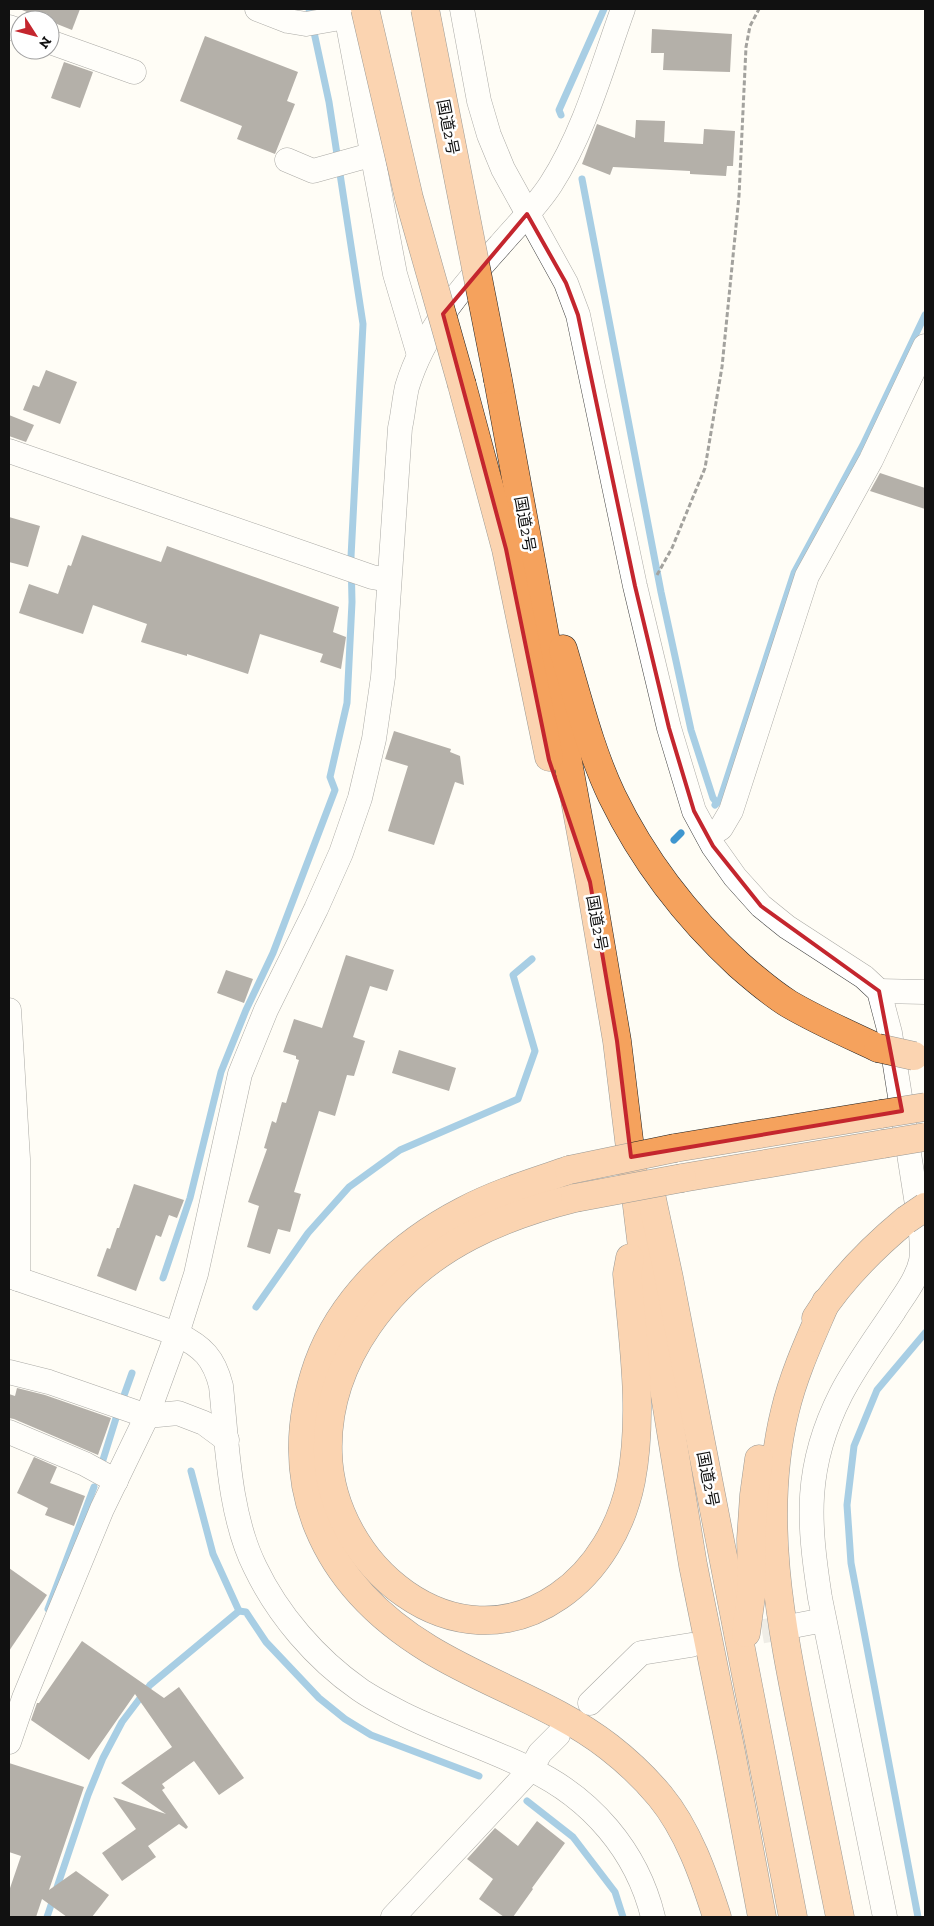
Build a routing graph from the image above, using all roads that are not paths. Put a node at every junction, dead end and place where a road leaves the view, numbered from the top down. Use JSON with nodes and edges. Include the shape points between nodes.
{"nodes":[{"id":1,"x":257,"y":9,"type":"edge"},
{"id":2,"x":425,"y":9,"type":"edge"},
{"id":3,"x":462,"y":9,"type":"edge"},
{"id":4,"x":624,"y":9,"type":"edge"},
{"id":5,"x":352,"y":11,"type":"edge"},
{"id":6,"x":60,"y":46,"type":"edge"},
{"id":7,"x":134,"y":72,"type":"dead end"},
{"id":8,"x":374,"y":154,"type":"junction"},
{"id":9,"x":287,"y":160,"type":"dead end"},
{"id":10,"x":527,"y":214,"type":"junction"},
{"id":11,"x":925,"y":346,"type":"edge"},
{"id":12,"x":419,"y":355,"type":"junction"},
{"id":13,"x":9,"y":451,"type":"edge"},
{"id":14,"x":521,"y":502,"type":"junction"},
{"id":15,"x":389,"y":580,"type":"junction"},
{"id":16,"x":708,"y":836,"type":"junction"},
{"id":17,"x":590,"y":882,"type":"junction"},
{"id":18,"x":879,"y":991,"type":"junction"},
{"id":19,"x":925,"y":992,"type":"edge"},
{"id":20,"x":9,"y":1010,"type":"edge"},
{"id":21,"x":617,"y":1041,"type":"junction"},
{"id":22,"x":920,"y":1057,"type":"edge"},
{"id":23,"x":925,"y":1107,"type":"edge"},
{"id":24,"x":925,"y":1137,"type":"edge"},
{"id":25,"x":916,"y":1213,"type":"edge"},
{"id":26,"x":638,"y":1215,"type":"junction"},
{"id":27,"x":923,"y":1260,"type":"edge"},
{"id":28,"x":13,"y":1278,"type":"edge"},
{"id":29,"x":826,"y":1302,"type":"junction"},
{"id":30,"x":177,"y":1334,"type":"junction"},
{"id":31,"x":9,"y":1372,"type":"edge"},
{"id":32,"x":147,"y":1416,"type":"junction"},
{"id":33,"x":9,"y":1432,"type":"edge"},
{"id":34,"x":227,"y":1440,"type":"junction"},
{"id":35,"x":116,"y":1481,"type":"junction"},
{"id":36,"x":824,"y":1620,"type":"junction"},
{"id":37,"x":798,"y":1625,"type":"tunnel mouth"},
{"id":38,"x":690,"y":1644,"type":"tunnel mouth"},
{"id":39,"x":743,"y":1656,"type":"junction"},
{"id":40,"x":590,"y":1703,"type":"dead end"},
{"id":41,"x":558,"y":1735,"type":"dead end"},
{"id":42,"x":9,"y":1742,"type":"edge"},
{"id":43,"x":531,"y":1769,"type":"junction"},
{"id":44,"x":660,"y":1796,"type":"junction"},
{"id":45,"x":393,"y":1917,"type":"edge"},
{"id":46,"x":653,"y":1917,"type":"edge"},
{"id":47,"x":702,"y":1917,"type":"edge"},
{"id":48,"x":717,"y":1917,"type":"edge"},
{"id":49,"x":762,"y":1917,"type":"edge"},
{"id":50,"x":794,"y":1917,"type":"edge"},
{"id":51,"x":840,"y":1917,"type":"edge"},
{"id":52,"x":886,"y":1917,"type":"edge"}],
"edges":[{"from":1,"to":5,"type":"street","via":[[288,21],[313,23]]},
{"from":2,"to":14,"type":"highway","name":"国道2号","bridge":true},
{"from":3,"to":10,"type":"street","via":[[489,135]]},
{"from":4,"to":10,"type":"street","via":[[568,154],[550,185]]},
{"from":5,"to":8,"type":"street"},
{"from":5,"to":17,"type":"highway","bridge":true,"via":[[462,385],[506,549],[549,760]]},
{"from":6,"to":7,"type":"street"},
{"from":8,"to":9,"type":"street","via":[[313,171]]},
{"from":8,"to":12,"type":"street","via":[[395,274]]},
{"from":10,"to":12,"type":"street","via":[[456,296]]},
{"from":10,"to":16,"type":"street","via":[[566,283],[578,315],[668,728],[694,811]]},
{"from":11,"to":16,"type":"street","via":[[871,460],[807,576],[731,811],[721,828]]},
{"from":12,"to":15,"type":"street","via":[[407,388],[400,428]]},
{"from":13,"to":15,"type":"street","via":[[351,570]]},
{"from":14,"to":17,"type":"highway","name":"国道2号"},
{"from":14,"to":22,"type":"highway","bridge":true,"via":[[596,758],[625,822],[673,895],[755,979],[788,1003],[878,1048]]},
{"from":15,"to":30,"type":"street","via":[[383,677],[374,740],[360,798],[341,853],[266,1010],[240,1074],[196,1274]]},
{"from":16,"to":18,"type":"street","via":[[735,877],[761,906],[787,927],[864,977]]},
{"from":17,"to":21,"type":"highway","name":"国道2号"},
{"from":18,"to":19,"type":"street"},
{"from":18,"to":27,"type":"street","via":[[890,1033],[922,1230]]},
{"from":20,"to":28,"type":"street","via":[[18,1158]]},
{"from":21,"to":26,"type":"highway","name":"国道2号"},
{"from":21,"to":39,"type":"highway","name":"国道2号","via":[[669,1278]]},
{"from":23,"to":44,"type":"highway","bridge":true,"via":[[674,1148],[569,1170],[496,1196],[435,1227],[382,1269],[339,1321],[323,1352],[311,1386],[302,1450],[311,1512],[339,1566],[378,1611],[429,1649],[586,1730]]},
{"from":24,"to":26,"type":"highway","bridge":true,"via":[[575,1198],[538,1208],[469,1236],[414,1274],[385,1303],[353,1350],[339,1382],[328,1452],[332,1485],[341,1515],[358,1545],[376,1570],[419,1603],[443,1614],[469,1619],[497,1619],[527,1613],[571,1587],[590,1568],[606,1544],[620,1517],[636,1446],[636,1396],[627,1274]]},
{"from":25,"to":29,"type":"highway","via":[[877,1244]]},
{"from":26,"to":49,"type":"highway","name":"国道2号","via":[[692,1555]]},
{"from":27,"to":36,"type":"street","via":[[841,1395],[813,1473],[812,1547]]},
{"from":28,"to":30,"type":"street"},
{"from":29,"to":39,"type":"highway","via":[[785,1375],[760,1456],[754,1495],[752,1589]]},
{"from":29,"to":51,"type":"highway","via":[[785,1411],[777,1453],[773,1526],[783,1626]]},
{"from":30,"to":32,"type":"street"},
{"from":30,"to":34,"type":"street","via":[[207,1354],[217,1368]]},
{"from":31,"to":32,"type":"street","via":[[49,1382]]},
{"from":32,"to":34,"type":"street","via":[[178,1413],[204,1423]]},
{"from":32,"to":35,"type":"street"},
{"from":33,"to":35,"type":"street","via":[[85,1464]]},
{"from":34,"to":43,"type":"street","via":[[236,1510],[244,1538],[254,1566],[293,1627],[334,1669],[378,1701]]},
{"from":35,"to":42,"type":"street","via":[[24,1698]]},
{"from":36,"to":37,"type":"street"},
{"from":36,"to":52,"type":"street"},
{"from":38,"to":40,"type":"street","via":[[641,1653]]},
{"from":39,"to":50,"type":"highway","name":"国道2号"},
{"from":41,"to":43,"type":"street","via":[[540,1753]]},
{"from":43,"to":45,"type":"street"},
{"from":43,"to":46,"type":"street","via":[[577,1796],[607,1826],[631,1860],[648,1896]]},
{"from":44,"to":47,"type":"highway","via":[[685,1850]]},
{"from":44,"to":48,"type":"highway","via":[[696,1859]]}]}
